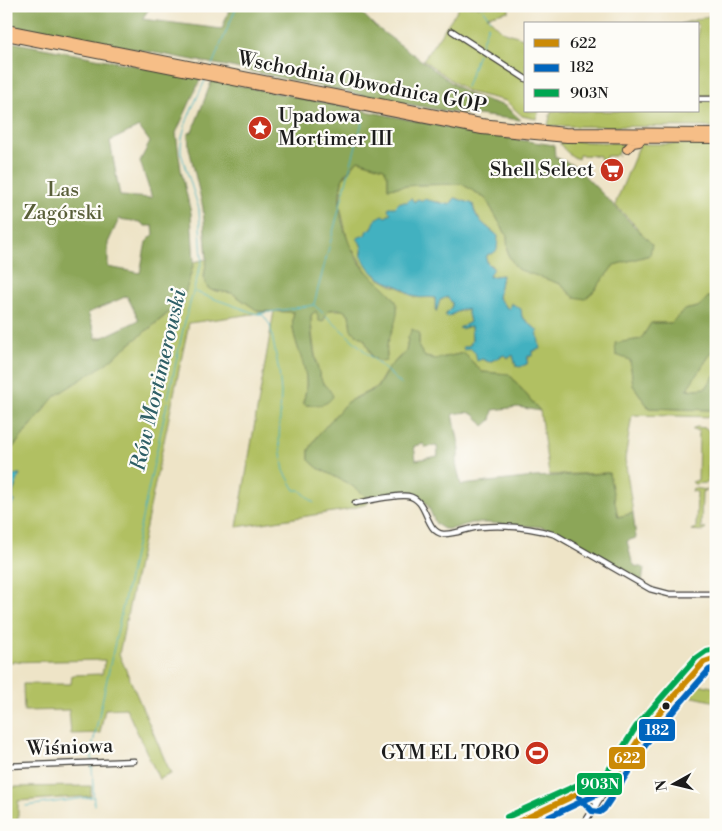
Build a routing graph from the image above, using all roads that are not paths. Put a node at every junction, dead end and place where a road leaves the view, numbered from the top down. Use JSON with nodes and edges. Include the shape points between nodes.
{"nodes":[{"id":1,"x":6,"y":29,"type":"edge"},
{"id":2,"x":452,"y":31,"type":"dead end"},
{"id":3,"x":6,"y":36,"type":"edge"},
{"id":4,"x":167,"y":64,"type":"junction"},
{"id":5,"x":524,"y":78,"type":"edge"},
{"id":6,"x":239,"y":79,"type":"junction"},
{"id":7,"x":716,"y":98,"type":"edge"},
{"id":8,"x":700,"y":99,"type":"edge"},
{"id":9,"x":716,"y":132,"type":"edge"},
{"id":10,"x":531,"y":135,"type":"junction"},
{"id":11,"x":716,"y":139,"type":"edge"},
{"id":12,"x":650,"y":140,"type":"junction"},
{"id":13,"x":554,"y":144,"type":"dead end"},
{"id":14,"x":627,"y":149,"type":"dead end"},
{"id":15,"x":355,"y":503,"type":"dead end"},
{"id":16,"x":716,"y":594,"type":"edge"},
{"id":17,"x":716,"y":658,"type":"edge"},
{"id":18,"x":134,"y":761,"type":"dead end"},
{"id":19,"x":6,"y":766,"type":"edge"},
{"id":20,"x":615,"y":776,"type":"junction"},
{"id":21,"x":584,"y":791,"type":"junction"},
{"id":22,"x":596,"y":804,"type":"junction"},
{"id":23,"x":511,"y":825,"type":"edge"},
{"id":24,"x":582,"y":825,"type":"edge"}],
"edges":[{"from":1,"to":4,"type":"highway","name":"Wschodnia Obwodnica GOP"},
{"from":2,"to":5,"type":"street"},
{"from":3,"to":4,"type":"highway","name":"Wschodnia Obwodnica GOP"},
{"from":4,"to":6,"type":"highway","name":"Wschodnia Obwodnica GOP"},
{"from":6,"to":9,"type":"highway","name":"Wschodnia Obwodnica GOP","via":[[481,123],[531,129],[603,133]]},
{"from":6,"to":10,"type":"highway","name":"Wschodnia Obwodnica GOP","via":[[482,130]]},
{"from":7,"to":8,"type":"street"},
{"from":10,"to":12,"type":"highway","name":"Wschodnia Obwodnica GOP"},
{"from":10,"to":13,"type":"highway"},
{"from":11,"to":12,"type":"highway","name":"Wschodnia Obwodnica GOP"},
{"from":12,"to":14,"type":"highway","via":[[633,143]]},
{"from":15,"to":16,"type":"street","via":[[409,496],[418,501],[438,532],[450,534],[488,526],[543,531],[650,589],[669,594]]},
{"from":17,"to":20,"type":"street","via":[[702,664],[675,695],[643,733]]},
{"from":18,"to":19,"type":"street","name":"Wiśniowa"},
{"from":20,"to":21,"type":"street"},
{"from":20,"to":22,"type":"street"},
{"from":21,"to":22,"type":"street"},
{"from":21,"to":23,"type":"street"},
{"from":22,"to":24,"type":"street"}]}
